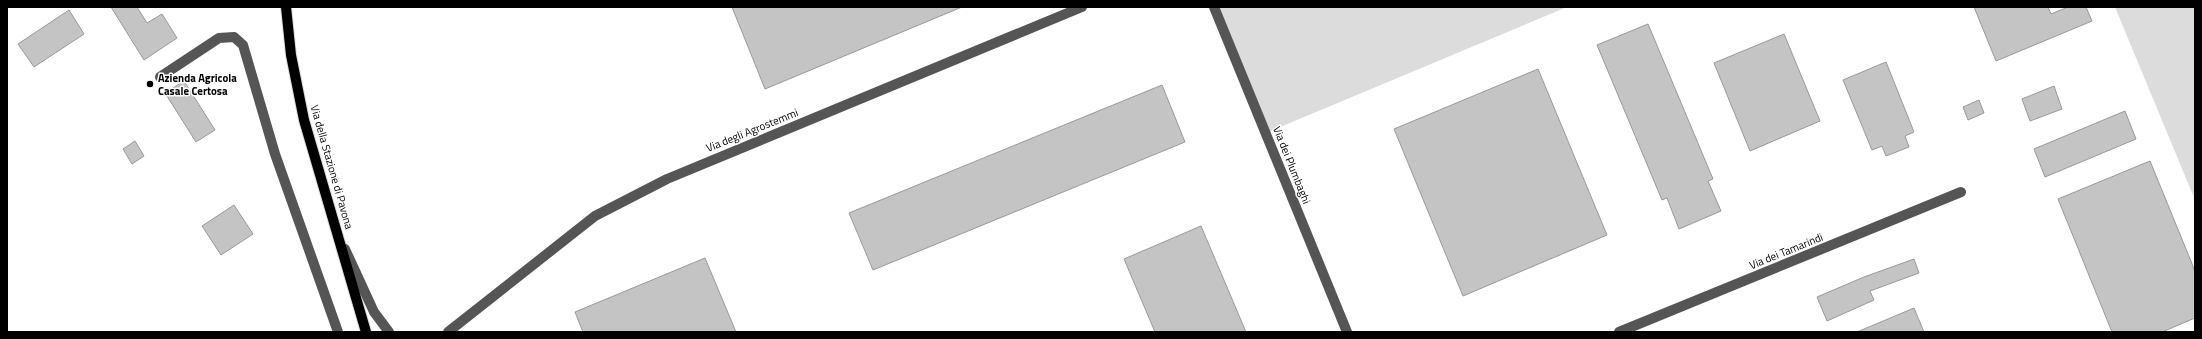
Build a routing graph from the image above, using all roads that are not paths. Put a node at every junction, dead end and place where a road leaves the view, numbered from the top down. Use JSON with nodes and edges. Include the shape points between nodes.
{"nodes":[{"id":1,"x":286,"y":7,"type":"edge"},
{"id":2,"x":1082,"y":7,"type":"edge"},
{"id":3,"x":1214,"y":7,"type":"edge"},
{"id":4,"x":160,"y":77,"type":"dead end"},
{"id":5,"x":1961,"y":192,"type":"dead end"},
{"id":6,"x":341,"y":242,"type":"junction"},
{"id":7,"x":459,"y":324,"type":"junction"},
{"id":8,"x":338,"y":332,"type":"edge"},
{"id":9,"x":366,"y":332,"type":"edge"},
{"id":10,"x":389,"y":332,"type":"edge"},
{"id":11,"x":442,"y":332,"type":"edge"},
{"id":12,"x":448,"y":332,"type":"edge"},
{"id":13,"x":1347,"y":332,"type":"edge"},
{"id":14,"x":1620,"y":332,"type":"edge"}],
"edges":[{"from":1,"to":6,"type":"main road","name":"Via della Stazione di Pavona","via":[[303,114]]},
{"from":2,"to":7,"type":"street","name":"Via degli Agrostemmi","via":[[660,182],[595,216]]},
{"from":3,"to":13,"type":"street","name":"Via dei Plumbaghi"},
{"from":4,"to":8,"type":"street","via":[[219,38],[234,37],[243,45],[275,154]]},
{"from":5,"to":14,"type":"street","name":"Via dei Tamarindi"},
{"from":6,"to":9,"type":"main road","name":"Via della Stazione di Pavona"},
{"from":6,"to":10,"type":"street","via":[[374,312]]},
{"from":7,"to":11,"type":"street","name":"Via degli Agrostemmi"},
{"from":7,"to":12,"type":"street","name":"Via degli Agrostemmi"}]}
